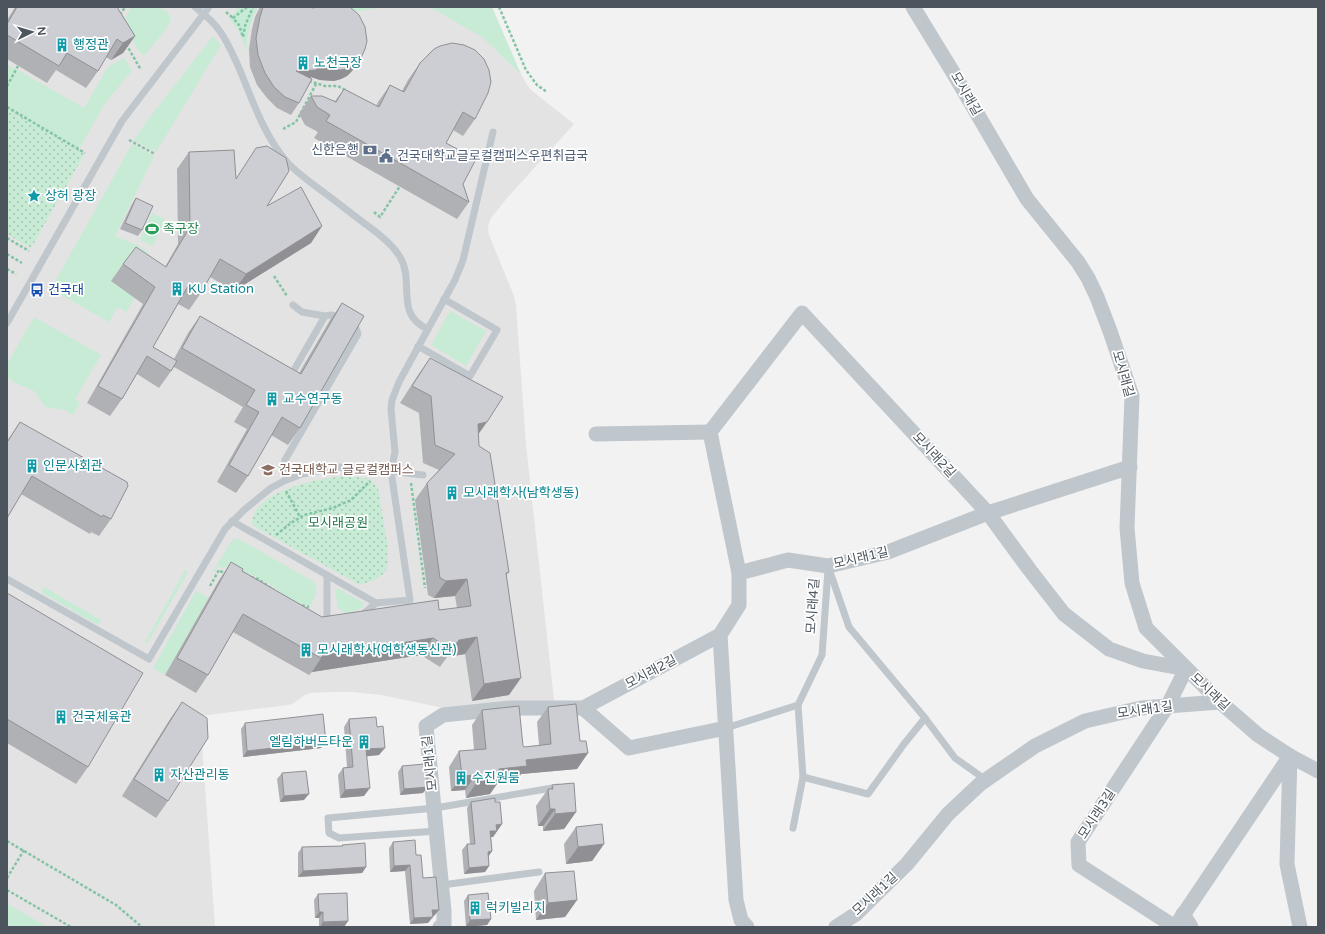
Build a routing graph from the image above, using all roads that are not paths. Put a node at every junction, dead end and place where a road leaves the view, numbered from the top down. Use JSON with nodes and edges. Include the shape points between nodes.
{"nodes":[{"id":1,"x":195,"y":7,"type":"edge"},
{"id":2,"x":210,"y":7,"type":"edge"},
{"id":3,"x":914,"y":7,"type":"edge"},
{"id":4,"x":204,"y":14,"type":"junction"},
{"id":5,"x":493,"y":132,"type":"dead end"},
{"id":6,"x":444,"y":300,"type":"junction"},
{"id":7,"x":293,"y":305,"type":"road end"},
{"id":8,"x":325,"y":316,"type":"junction"},
{"id":9,"x":7,"y":324,"type":"edge"},
{"id":10,"x":428,"y":329,"type":"junction"},
{"id":11,"x":418,"y":346,"type":"junction"},
{"id":12,"x":280,"y":378,"type":"edge"},
{"id":13,"x":710,"y":432,"type":"junction"},
{"id":14,"x":596,"y":434,"type":"dead end"},
{"id":15,"x":1130,"y":467,"type":"junction"},
{"id":16,"x":391,"y":471,"type":"junction"},
{"id":17,"x":423,"y":475,"type":"dead end"},
{"id":18,"x":284,"y":481,"type":"junction"},
{"id":19,"x":988,"y":513,"type":"junction"},
{"id":20,"x":232,"y":522,"type":"junction"},
{"id":21,"x":828,"y":566,"type":"junction"},
{"id":22,"x":739,"y":573,"type":"junction"},
{"id":23,"x":327,"y":575,"type":"junction"},
{"id":24,"x":7,"y":579,"type":"edge"},
{"id":25,"x":376,"y":603,"type":"junction"},
{"id":26,"x":354,"y":619,"type":"edge"},
{"id":27,"x":329,"y":624,"type":"edge"},
{"id":28,"x":720,"y":635,"type":"junction"},
{"id":29,"x":1186,"y":669,"type":"junction"},
{"id":30,"x":1220,"y":702,"type":"junction"},
{"id":31,"x":798,"y":705,"type":"junction"},
{"id":32,"x":1168,"y":706,"type":"junction"},
{"id":33,"x":583,"y":708,"type":"junction"},
{"id":34,"x":925,"y":718,"type":"junction"},
{"id":35,"x":726,"y":728,"type":"junction"},
{"id":36,"x":1290,"y":756,"type":"junction"},
{"id":37,"x":1318,"y":771,"type":"edge"},
{"id":38,"x":804,"y":778,"type":"junction"},
{"id":39,"x":986,"y":780,"type":"junction"},
{"id":40,"x":558,"y":787,"type":"edge"},
{"id":41,"x":435,"y":808,"type":"junction"},
{"id":42,"x":793,"y":828,"type":"dead end"},
{"id":43,"x":437,"y":831,"type":"junction"},
{"id":44,"x":539,"y":872,"type":"dead end"},
{"id":45,"x":442,"y":885,"type":"junction"},
{"id":46,"x":1183,"y":914,"type":"junction"},
{"id":47,"x":440,"y":927,"type":"edge"},
{"id":48,"x":747,"y":927,"type":"edge"},
{"id":49,"x":836,"y":927,"type":"edge"},
{"id":50,"x":1174,"y":927,"type":"edge"},
{"id":51,"x":1191,"y":927,"type":"edge"},
{"id":52,"x":1300,"y":927,"type":"edge"}],
"edges":[{"from":1,"to":4,"type":"lane"},
{"from":2,"to":4,"type":"lane"},
{"from":3,"to":15,"type":"street","name":"모시래길","via":[[1027,199],[1078,262],[1097,297],[1132,396]]},
{"from":4,"to":9,"type":"lane","via":[[122,121]]},
{"from":4,"to":10,"type":"lane","via":[[229,45],[264,126],[287,162],[298,174],[377,233],[398,253],[405,270],[408,304],[412,317]]},
{"from":5,"to":6,"type":"lane","via":[[467,248]]},
{"from":6,"to":10,"type":"lane"},
{"from":6,"to":11,"type":"lane","via":[[497,330],[470,376]]},
{"from":7,"to":8,"type":"lane","via":[[302,312]]},
{"from":8,"to":12,"type":"lane","via":[[287,382]]},
{"from":8,"to":18,"type":"lane","via":[[335,316],[356,328],[358,334],[285,460],[282,469]]},
{"from":10,"to":11,"type":"lane"},
{"from":11,"to":16,"type":"lane","via":[[392,400],[395,452]]},
{"from":13,"to":14,"type":"street"},
{"from":13,"to":19,"type":"street","name":"모시래2길","via":[[802,313]]},
{"from":13,"to":22,"type":"street"},
{"from":15,"to":19,"type":"street","name":"모시래1길"},
{"from":15,"to":29,"type":"street","name":"모시래길","via":[[1127,528],[1132,583],[1146,628]]},
{"from":16,"to":17,"type":"lane"},
{"from":16,"to":18,"type":"lane","via":[[337,467],[302,474]]},
{"from":16,"to":25,"type":"lane","via":[[410,600]]},
{"from":18,"to":20,"type":"lane","via":[[262,494]]},
{"from":19,"to":21,"type":"street","name":"모시래1길","via":[[888,552]]},
{"from":19,"to":29,"type":"street","name":"모시래2길","via":[[1064,614],[1109,649],[1143,661]]},
{"from":20,"to":23,"type":"lane"},
{"from":20,"to":24,"type":"lane","via":[[220,537],[149,659]]},
{"from":21,"to":22,"type":"street","name":"모시래1길","via":[[788,560]]},
{"from":21,"to":31,"type":"lane","name":"모시래4길","via":[[822,654]]},
{"from":21,"to":34,"type":"lane","name":"모시래4길","via":[[849,627]]},
{"from":22,"to":28,"type":"street","via":[[739,605]]},
{"from":23,"to":25,"type":"lane"},
{"from":23,"to":27,"type":"lane"},
{"from":25,"to":26,"type":"lane"},
{"from":28,"to":33,"type":"street","name":"모시래2길"},
{"from":28,"to":35,"type":"street"},
{"from":29,"to":30,"type":"street","name":"모시래길"},
{"from":29,"to":32,"type":"street","name":"모시래3길"},
{"from":30,"to":32,"type":"street","name":"모시래1길"},
{"from":30,"to":36,"type":"street","name":"모시래길","via":[[1258,735]]},
{"from":31,"to":35,"type":"lane"},
{"from":31,"to":38,"type":"lane","name":"모시래4길"},
{"from":32,"to":39,"type":"street","name":"모시래1길","via":[[1141,708],[1086,721],[1035,746]]},
{"from":32,"to":50,"type":"street","name":"모시래3길","via":[[1078,842],[1079,865]]},
{"from":33,"to":35,"type":"street","via":[[629,748]]},
{"from":33,"to":41,"type":"street","name":"모시래1길","via":[[510,708],[443,715],[426,726]]},
{"from":34,"to":38,"type":"lane","via":[[868,794]]},
{"from":34,"to":39,"type":"lane","name":"모시래4길","via":[[955,758]]},
{"from":35,"to":48,"type":"street","via":[[736,900],[741,920]]},
{"from":36,"to":37,"type":"street","name":"모시래길"},
{"from":36,"to":46,"type":"street","name":"모시래3길"},
{"from":36,"to":52,"type":"street","via":[[1287,864]]},
{"from":38,"to":42,"type":"lane","name":"모시래4길"},
{"from":39,"to":49,"type":"street","name":"모시래1길","via":[[948,814],[907,864],[856,914]]},
{"from":40,"to":41,"type":"lane"},
{"from":41,"to":43,"type":"street","name":"모시래1길"},
{"from":41,"to":43,"type":"lane","via":[[328,818],[329,833],[339,838]]},
{"from":43,"to":45,"type":"street","name":"모시래1길"},
{"from":44,"to":45,"type":"lane"},
{"from":45,"to":47,"type":"street","name":"모시래1길","via":[[444,924]]},
{"from":46,"to":50,"type":"street","name":"모시래3길"},
{"from":46,"to":51,"type":"street"}]}
